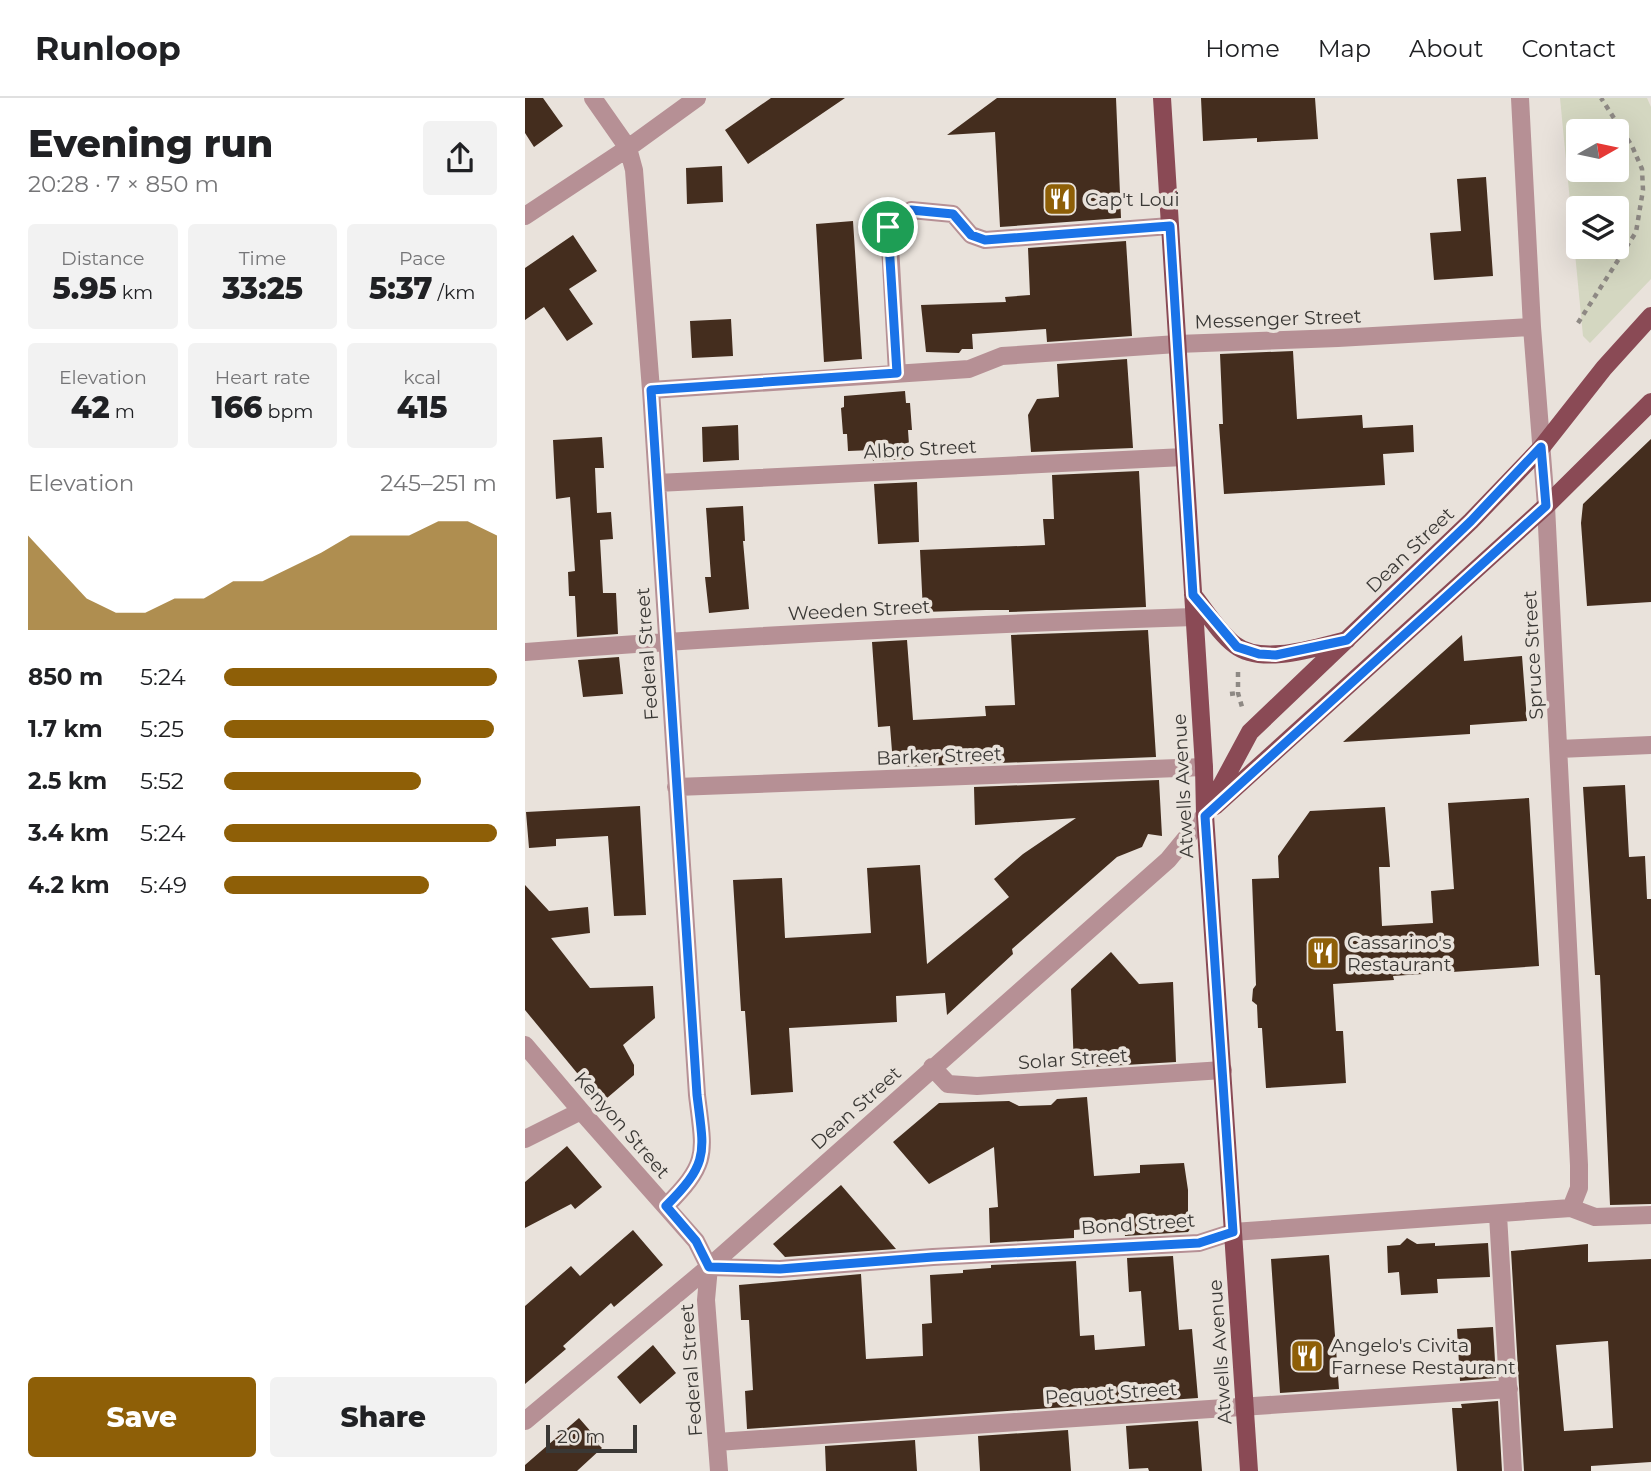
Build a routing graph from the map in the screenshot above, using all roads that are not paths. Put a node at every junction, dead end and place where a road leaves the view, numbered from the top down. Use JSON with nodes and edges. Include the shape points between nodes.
{"nodes":[{"id":1,"x":593,"y":98,"type":"edge"},
{"id":2,"x":697,"y":98,"type":"edge"},
{"id":3,"x":1162,"y":98,"type":"edge"},
{"id":4,"x":1520,"y":98,"type":"edge"},
{"id":5,"x":628,"y":148,"type":"junction"},
{"id":6,"x":525,"y":216,"type":"edge"},
{"id":7,"x":1170,"y":226,"type":"junction"},
{"id":8,"x":1651,"y":316,"type":"edge"},
{"id":9,"x":1532,"y":327,"type":"junction"},
{"id":10,"x":1177,"y":344,"type":"junction"},
{"id":11,"x":897,"y":373,"type":"junction"},
{"id":12,"x":651,"y":390,"type":"junction"},
{"id":13,"x":1651,"y":402,"type":"edge"},
{"id":14,"x":1541,"y":447,"type":"junction"},
{"id":15,"x":1184,"y":457,"type":"junction"},
{"id":16,"x":657,"y":484,"type":"junction"},
{"id":17,"x":1546,"y":506,"type":"junction"},
{"id":18,"x":1193,"y":595,"type":"junction"},
{"id":19,"x":1194,"y":617,"type":"junction"},
{"id":20,"x":1347,"y":640,"type":"junction"},
{"id":21,"x":667,"y":642,"type":"junction"},
{"id":22,"x":526,"y":652,"type":"edge"},
{"id":23,"x":1651,"y":744,"type":"edge"},
{"id":24,"x":1559,"y":750,"type":"junction"},
{"id":25,"x":1204,"y":766,"type":"junction"},
{"id":26,"x":676,"y":787,"type":"junction"},
{"id":27,"x":1205,"y":816,"type":"junction"},
{"id":28,"x":525,"y":1045,"type":"edge"},
{"id":29,"x":932,"y":1067,"type":"junction"},
{"id":30,"x":1223,"y":1070,"type":"junction"},
{"id":31,"x":581,"y":1111,"type":"junction"},
{"id":32,"x":525,"y":1139,"type":"edge"},
{"id":33,"x":666,"y":1206,"type":"junction"},
{"id":34,"x":1571,"y":1208,"type":"junction"},
{"id":35,"x":1498,"y":1215,"type":"junction"},
{"id":36,"x":1651,"y":1215,"type":"edge"},
{"id":37,"x":1233,"y":1232,"type":"junction"},
{"id":38,"x":709,"y":1267,"type":"junction"},
{"id":39,"x":1509,"y":1389,"type":"junction"},
{"id":40,"x":1245,"y":1405,"type":"junction"},
{"id":41,"x":525,"y":1421,"type":"edge"},
{"id":42,"x":717,"y":1442,"type":"junction"},
{"id":43,"x":719,"y":1471,"type":"edge"},
{"id":44,"x":1249,"y":1471,"type":"edge"},
{"id":45,"x":1513,"y":1471,"type":"edge"}],
"edges":[{"from":1,"to":5,"type":"street","name":"Federal Street"},
{"from":2,"to":5,"type":"street"},
{"from":3,"to":7,"type":"main road","name":"Atwells Avenue"},
{"from":4,"to":9,"type":"street","name":"Spruce Street"},
{"from":5,"to":6,"type":"street"},
{"from":5,"to":12,"type":"street","name":"Federal Street","via":[[634,170]]},
{"from":7,"to":10,"type":"main road","name":"Atwells Avenue"},
{"from":7,"to":11,"type":"street","via":[[985,240],[971,235],[953,214],[911,210],[888,227]]},
{"from":8,"to":14,"type":"main road","name":"Dean Street"},
{"from":9,"to":10,"type":"street","name":"Messenger Street"},
{"from":9,"to":14,"type":"street","name":"Spruce Street"},
{"from":10,"to":11,"type":"street","name":"Messenger Street","via":[[1002,356],[969,369]]},
{"from":10,"to":15,"type":"main road","name":"Atwells Avenue"},
{"from":11,"to":12,"type":"street","name":"Messenger Street"},
{"from":12,"to":16,"type":"street","name":"Federal Street"},
{"from":13,"to":17,"type":"main road","name":"Dean Street"},
{"from":14,"to":17,"type":"street","name":"Spruce Street"},
{"from":14,"to":20,"type":"main road","name":"Dean Street"},
{"from":15,"to":16,"type":"street","name":"Albro Street"},
{"from":15,"to":18,"type":"main road","name":"Atwells Avenue"},
{"from":16,"to":21,"type":"street","name":"Federal Street"},
{"from":17,"to":24,"type":"street","name":"Spruce Street"},
{"from":17,"to":27,"type":"main road","name":"Dean Street"},
{"from":18,"to":19,"type":"main road","name":"Atwells Avenue"},
{"from":18,"to":20,"type":"main road","via":[[1223,633],[1248,651],[1276,655]]},
{"from":19,"to":21,"type":"street","name":"Weeden Street"},
{"from":19,"to":25,"type":"main road","name":"Atwells Avenue"},
{"from":20,"to":27,"type":"main road","name":"Dean Street","via":[[1250,732]]},
{"from":21,"to":22,"type":"street","name":"Weeden Street"},
{"from":21,"to":26,"type":"street","name":"Federal Street"},
{"from":23,"to":24,"type":"street"},
{"from":24,"to":34,"type":"street","name":"Spruce Street","via":[[1579,1165],[1579,1188]]},
{"from":25,"to":26,"type":"street","name":"Barker Street"},
{"from":25,"to":27,"type":"main road","name":"Atwells Avenue"},
{"from":26,"to":33,"type":"street","name":"Federal Street","via":[[703,1149],[697,1170]]},
{"from":27,"to":29,"type":"street","name":"Dean Street","via":[[1168,860]]},
{"from":27,"to":30,"type":"main road","name":"Atwells Avenue"},
{"from":28,"to":31,"type":"street","name":"Kenyon Street"},
{"from":29,"to":30,"type":"street","name":"Solar Street","via":[[949,1084],[977,1086]]},
{"from":29,"to":38,"type":"street","name":"Dean Street"},
{"from":30,"to":37,"type":"main road","name":"Atwells Avenue"},
{"from":31,"to":32,"type":"street"},
{"from":31,"to":33,"type":"street","name":"Kenyon Street"},
{"from":33,"to":38,"type":"street","name":"Kenyon Street","via":[[696,1241]]},
{"from":34,"to":35,"type":"street","name":"Bond Street"},
{"from":34,"to":36,"type":"street","name":"Bond Street","via":[[1595,1217]]},
{"from":35,"to":37,"type":"street","name":"Bond Street"},
{"from":35,"to":39,"type":"street"},
{"from":37,"to":38,"type":"street","name":"Bond Street","via":[[1199,1243],[780,1269]]},
{"from":37,"to":40,"type":"main road","name":"Atwells Avenue"},
{"from":38,"to":41,"type":"street","name":"Dean Street"},
{"from":38,"to":42,"type":"street","name":"Federal Street","via":[[706,1300]]},
{"from":39,"to":40,"type":"street","name":"Pequot Street"},
{"from":39,"to":45,"type":"street"},
{"from":40,"to":42,"type":"street","name":"Pequot Street"},
{"from":40,"to":44,"type":"main road","name":"Atwells Avenue"},
{"from":42,"to":43,"type":"street","name":"Federal Street"}]}
